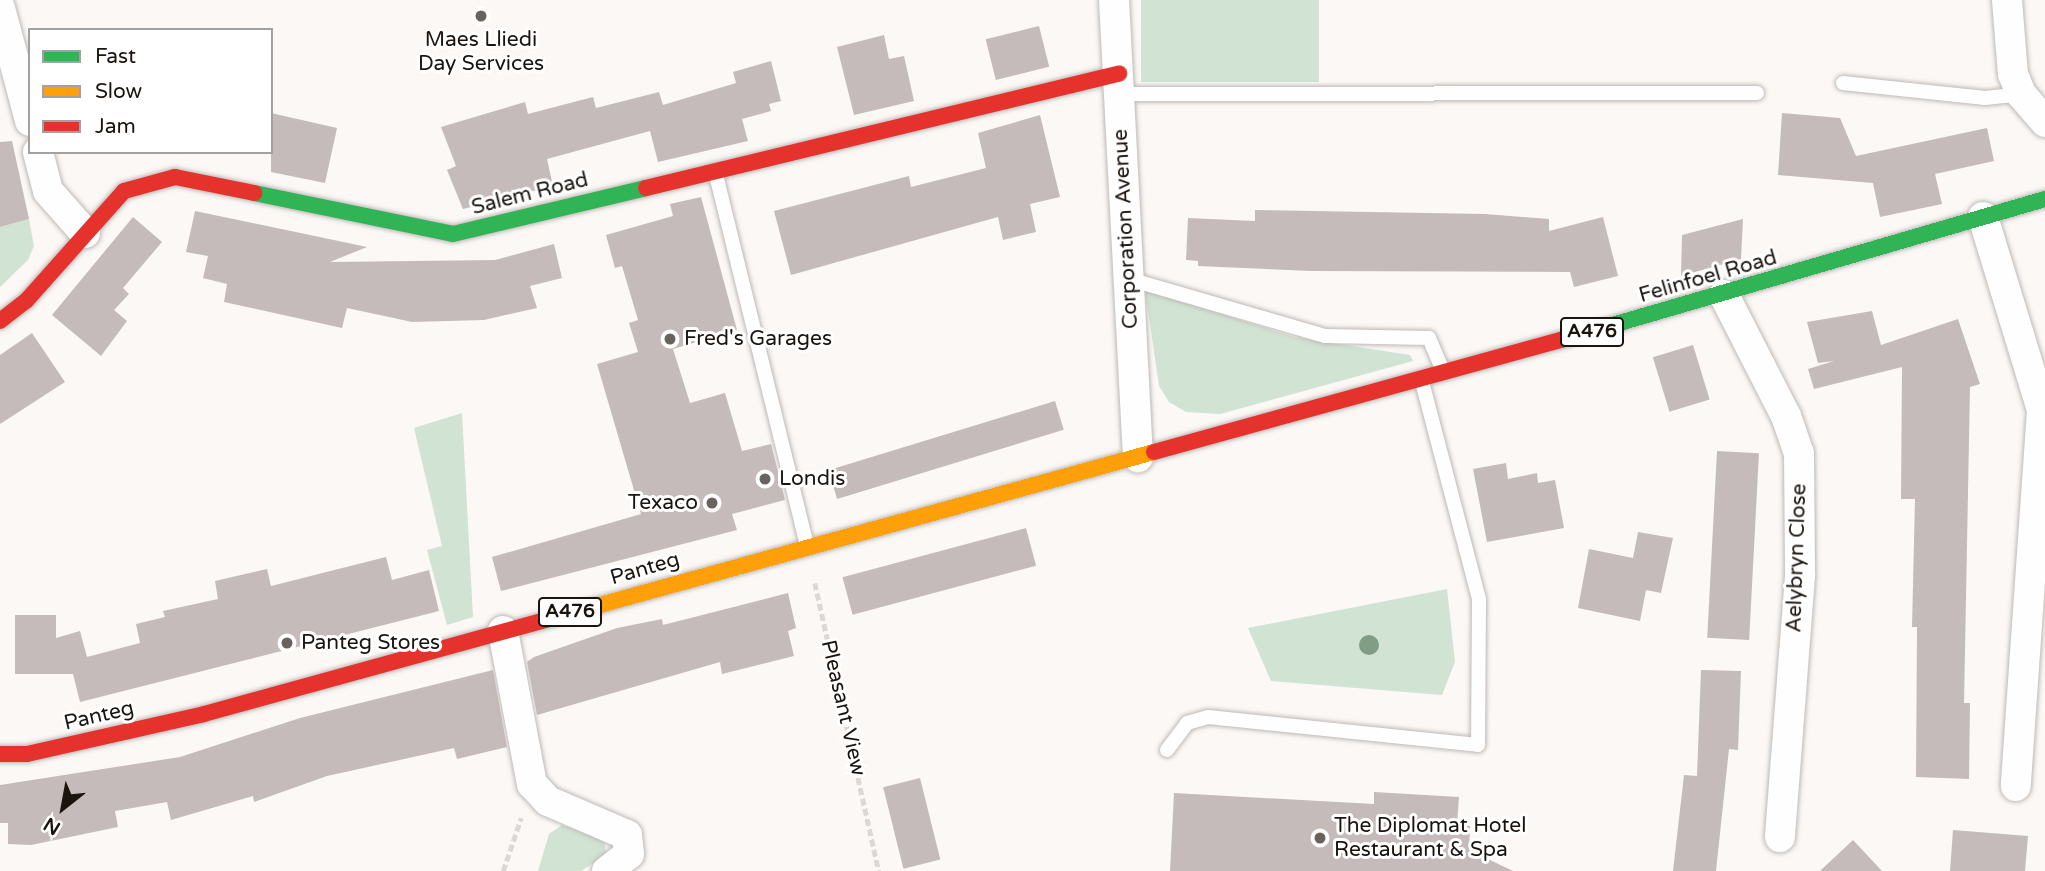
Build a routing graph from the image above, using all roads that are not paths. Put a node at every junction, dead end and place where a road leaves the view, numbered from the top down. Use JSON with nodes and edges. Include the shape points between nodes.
{"nodes":[{"id":1,"x":1114,"y":0,"type":"edge"},
{"id":2,"x":2007,"y":0,"type":"edge"},
{"id":3,"x":0,"y":8,"type":"edge"},
{"id":4,"x":1843,"y":83,"type":"dead end"},
{"id":5,"x":1119,"y":84,"type":"junction"},
{"id":6,"x":1757,"y":93,"type":"dead end"},
{"id":7,"x":2021,"y":94,"type":"junction"},
{"id":8,"x":28,"y":113,"type":"edge"},
{"id":9,"x":2045,"y":122,"type":"edge"},
{"id":10,"x":39,"y":154,"type":"edge"},
{"id":11,"x":715,"y":170,"type":"junction"},
{"id":12,"x":2045,"y":199,"type":"edge"},
{"id":13,"x":1983,"y":217,"type":"junction"},
{"id":14,"x":85,"y":233,"type":"junction"},
{"id":15,"x":1129,"y":279,"type":"junction"},
{"id":16,"x":1724,"y":295,"type":"junction"},
{"id":17,"x":0,"y":321,"type":"edge"},
{"id":18,"x":1443,"y":373,"type":"junction"},
{"id":19,"x":1422,"y":378,"type":"junction"},
{"id":20,"x":2043,"y":421,"type":"edge"},
{"id":21,"x":1138,"y":457,"type":"junction"},
{"id":22,"x":807,"y":545,"type":"junction"},
{"id":23,"x":503,"y":631,"type":"junction"},
{"id":24,"x":1167,"y":750,"type":"dead end"},
{"id":25,"x":0,"y":754,"type":"edge"},
{"id":26,"x":2016,"y":786,"type":"dead end"},
{"id":27,"x":1780,"y":837,"type":"dead end"},
{"id":28,"x":607,"y":871,"type":"edge"}],
"edges":[{"from":1,"to":5,"type":"street","name":"Corporation Avenue"},
{"from":2,"to":7,"type":"street","via":[[2013,74]]},
{"from":3,"to":8,"type":"street"},
{"from":4,"to":7,"type":"lane","via":[[1985,97]]},
{"from":5,"to":6,"type":"lane"},
{"from":5,"to":11,"type":"main road","name":"Salem Road"},
{"from":5,"to":15,"type":"street","name":"Corporation Avenue"},
{"from":7,"to":9,"type":"street"},
{"from":10,"to":14,"type":"street","via":[[48,191]]},
{"from":11,"to":14,"type":"main road","name":"Salem Road","via":[[453,234],[175,177],[124,191]]},
{"from":11,"to":22,"type":"lane"},
{"from":12,"to":13,"type":"main road","name":"Felinfoel Road","number":"A476"},
{"from":13,"to":16,"type":"main road","name":"Felinfoel Road","number":"A476"},
{"from":13,"to":20,"type":"street"},
{"from":14,"to":17,"type":"main road","name":"Salem Road","via":[[26,301]]},
{"from":15,"to":18,"type":"lane","via":[[1325,336],[1429,338]]},
{"from":15,"to":21,"type":"street","name":"Corporation Avenue"},
{"from":16,"to":18,"type":"main road","name":"Felinfoel Road","number":"A476"},
{"from":16,"to":27,"type":"street","name":"Aelybryn Close","via":[[1786,416],[1799,453],[1800,576]]},
{"from":18,"to":19,"type":"main road","name":"Felinfoel Road","number":"A476"},
{"from":19,"to":21,"type":"main road","name":"Felinfoel Road","number":"A476"},
{"from":19,"to":24,"type":"lane","via":[[1479,599],[1478,746],[1209,717],[1187,723]]},
{"from":20,"to":26,"type":"street"},
{"from":21,"to":22,"type":"main road","name":"Panteg","number":"A476"},
{"from":22,"to":23,"type":"main road","name":"Panteg","number":"A476"},
{"from":23,"to":25,"type":"main road","name":"Panteg","number":"A476","via":[[204,714],[27,754]]},
{"from":23,"to":28,"type":"street","via":[[532,784],[548,801],[627,835],[629,854]]}]}
